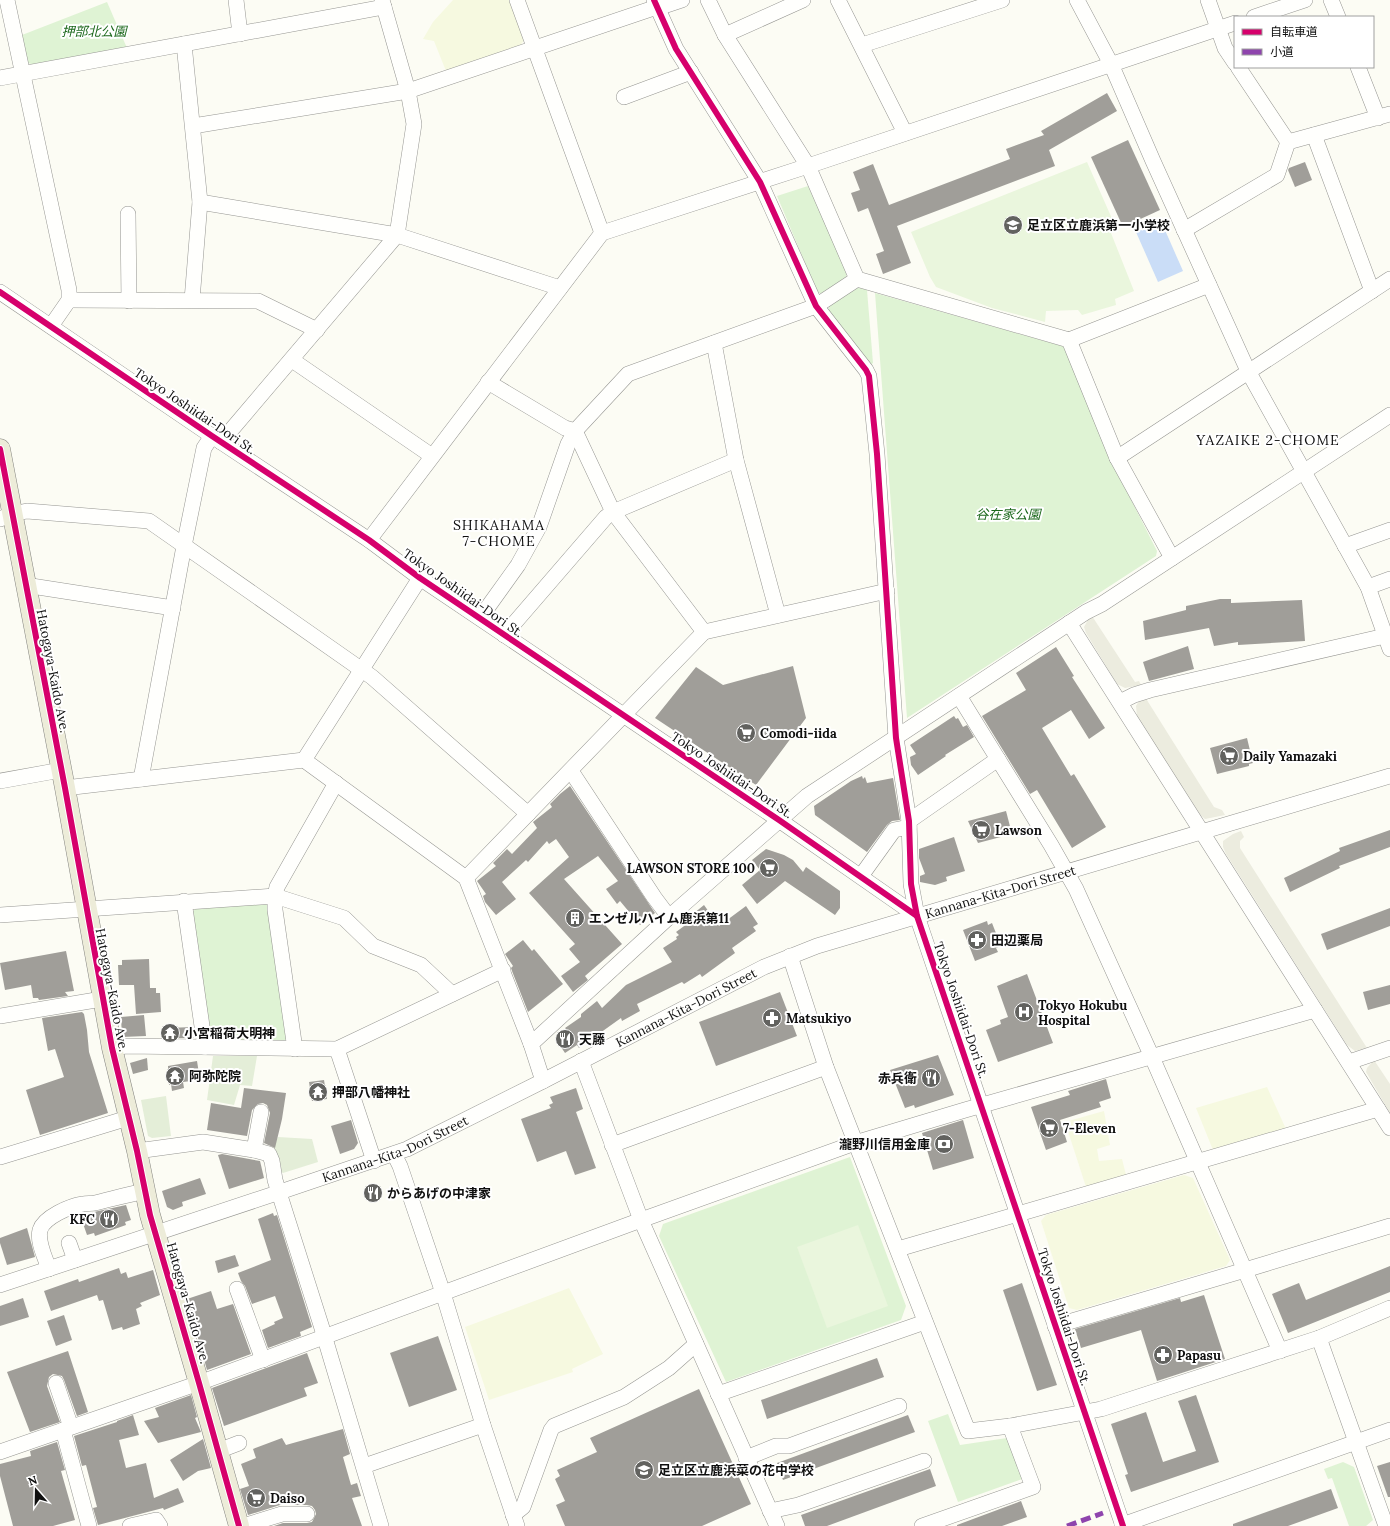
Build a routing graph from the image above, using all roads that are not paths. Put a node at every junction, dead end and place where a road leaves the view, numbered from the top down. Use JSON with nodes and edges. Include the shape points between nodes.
{"nodes":[{"id":1,"x":7,"y":0,"type":"edge"},
{"id":2,"x":236,"y":0,"type":"edge"},
{"id":3,"x":517,"y":0,"type":"edge"},
{"id":4,"x":682,"y":0,"type":"edge"},
{"id":5,"x":708,"y":0,"type":"edge"},
{"id":6,"x":804,"y":0,"type":"edge"},
{"id":7,"x":838,"y":0,"type":"edge"},
{"id":8,"x":1002,"y":0,"type":"edge"},
{"id":9,"x":1077,"y":0,"type":"edge"},
{"id":10,"x":1208,"y":0,"type":"edge"},
{"id":11,"x":1305,"y":0,"type":"edge"},
{"id":12,"x":1331,"y":0,"type":"edge"},
{"id":13,"x":383,"y":4,"type":"edge"},
{"id":14,"x":656,"y":5,"type":"edge"},
{"id":15,"x":1257,"y":16,"type":"edge"},
{"id":16,"x":1338,"y":16,"type":"edge"},
{"id":17,"x":1234,"y":23,"type":"edge"},
{"id":18,"x":1218,"y":29,"type":"junction"},
{"id":19,"x":240,"y":34,"type":"junction"},
{"id":20,"x":725,"y":35,"type":"junction"},
{"id":21,"x":184,"y":44,"type":"junction"},
{"id":22,"x":862,"y":45,"type":"junction"},
{"id":23,"x":535,"y":49,"type":"junction"},
{"id":24,"x":1234,"y":62,"type":"edge"},
{"id":25,"x":1111,"y":64,"type":"junction"},
{"id":26,"x":1239,"y":68,"type":"edge"},
{"id":27,"x":1359,"y":68,"type":"edge"},
{"id":28,"x":691,"y":72,"type":"junction"},
{"id":29,"x":23,"y":74,"type":"junction"},
{"id":30,"x":0,"y":78,"type":"edge"},
{"id":31,"x":408,"y":90,"type":"junction"},
{"id":32,"x":624,"y":97,"type":"dead end"},
{"id":33,"x":1384,"y":116,"type":"edge"},
{"id":34,"x":193,"y":126,"type":"junction"},
{"id":35,"x":906,"y":133,"type":"junction"},
{"id":36,"x":1314,"y":135,"type":"junction"},
{"id":37,"x":1288,"y":142,"type":"junction"},
{"id":38,"x":808,"y":166,"type":"junction"},
{"id":39,"x":760,"y":182,"type":"junction"},
{"id":40,"x":200,"y":202,"type":"junction"},
{"id":41,"x":128,"y":214,"type":"dead end"},
{"id":42,"x":1184,"y":230,"type":"junction"},
{"id":43,"x":602,"y":233,"type":"junction"},
{"id":44,"x":397,"y":235,"type":"junction"},
{"id":45,"x":857,"y":279,"type":"junction"},
{"id":46,"x":1390,"y":279,"type":"edge"},
{"id":47,"x":1209,"y":285,"type":"junction"},
{"id":48,"x":560,"y":288,"type":"junction"},
{"id":49,"x":1372,"y":291,"type":"junction"},
{"id":50,"x":0,"y":292,"type":"edge"},
{"id":51,"x":69,"y":300,"type":"junction"},
{"id":52,"x":192,"y":300,"type":"junction"},
{"id":53,"x":129,"y":301,"type":"junction"},
{"id":54,"x":816,"y":306,"type":"junction"},
{"id":55,"x":51,"y":326,"type":"junction"},
{"id":56,"x":317,"y":330,"type":"junction"},
{"id":57,"x":1069,"y":340,"type":"junction"},
{"id":58,"x":714,"y":343,"type":"junction"},
{"id":59,"x":292,"y":360,"type":"junction"},
{"id":60,"x":1248,"y":371,"type":"junction"},
{"id":61,"x":488,"y":382,"type":"junction"},
{"id":62,"x":1390,"y":415,"type":"edge"},
{"id":63,"x":575,"y":431,"type":"junction"},
{"id":64,"x":217,"y":439,"type":"junction"},
{"id":65,"x":0,"y":449,"type":"edge"},
{"id":66,"x":432,"y":456,"type":"junction"},
{"id":67,"x":1117,"y":458,"type":"junction"},
{"id":68,"x":736,"y":460,"type":"junction"},
{"id":69,"x":1304,"y":472,"type":"junction"},
{"id":70,"x":613,"y":512,"type":"junction"},
{"id":71,"x":6,"y":516,"type":"edge"},
{"id":72,"x":1390,"y":530,"type":"edge"},
{"id":73,"x":369,"y":540,"type":"junction"},
{"id":74,"x":184,"y":546,"type":"junction"},
{"id":75,"x":1345,"y":546,"type":"junction"},
{"id":76,"x":1172,"y":558,"type":"junction"},
{"id":77,"x":420,"y":578,"type":"junction"},
{"id":78,"x":1390,"y":579,"type":"edge"},
{"id":79,"x":25,"y":585,"type":"junction"},
{"id":80,"x":1368,"y":587,"type":"junction"},
{"id":81,"x":887,"y":591,"type":"junction"},
{"id":82,"x":173,"y":608,"type":"junction"},
{"id":83,"x":778,"y":615,"type":"junction"},
{"id":84,"x":480,"y":618,"type":"junction"},
{"id":85,"x":1069,"y":624,"type":"junction"},
{"id":86,"x":704,"y":632,"type":"junction"},
{"id":87,"x":504,"y":635,"type":"junction"},
{"id":88,"x":1388,"y":642,"type":"edge"},
{"id":89,"x":361,"y":670,"type":"junction"},
{"id":90,"x":959,"y":696,"type":"junction"},
{"id":91,"x":1120,"y":702,"type":"junction"},
{"id":92,"x":624,"y":715,"type":"junction"},
{"id":93,"x":896,"y":738,"type":"junction"},
{"id":94,"x":304,"y":760,"type":"junction"},
{"id":95,"x":998,"y":760,"type":"junction"},
{"id":96,"x":571,"y":771,"type":"junction"},
{"id":97,"x":1390,"y":776,"type":"edge"},
{"id":98,"x":63,"y":779,"type":"junction"},
{"id":99,"x":141,"y":779,"type":"junction"},
{"id":100,"x":0,"y":781,"type":"edge"},
{"id":101,"x":336,"y":783,"type":"junction"},
{"id":102,"x":528,"y":814,"type":"junction"},
{"id":103,"x":779,"y":820,"type":"junction"},
{"id":104,"x":909,"y":824,"type":"junction"},
{"id":105,"x":1202,"y":832,"type":"junction"},
{"id":106,"x":1066,"y":872,"type":"junction"},
{"id":107,"x":861,"y":876,"type":"junction"},
{"id":108,"x":466,"y":878,"type":"junction"},
{"id":109,"x":275,"y":896,"type":"junction"},
{"id":110,"x":184,"y":901,"type":"junction"},
{"id":111,"x":86,"y":908,"type":"junction"},
{"id":112,"x":0,"y":915,"type":"edge"},
{"id":113,"x":917,"y":916,"type":"junction"},
{"id":114,"x":670,"y":917,"type":"junction"},
{"id":115,"x":790,"y":956,"type":"junction"},
{"id":116,"x":503,"y":970,"type":"junction"},
{"id":117,"x":452,"y":994,"type":"junction"},
{"id":118,"x":102,"y":999,"type":"junction"},
{"id":119,"x":1315,"y":1010,"type":"junction"},
{"id":120,"x":0,"y":1016,"type":"edge"},
{"id":121,"x":531,"y":1044,"type":"junction"},
{"id":122,"x":112,"y":1048,"type":"junction"},
{"id":123,"x":205,"y":1048,"type":"junction"},
{"id":124,"x":1390,"y":1048,"type":"edge"},
{"id":125,"x":294,"y":1049,"type":"junction"},
{"id":126,"x":337,"y":1049,"type":"junction"},
{"id":127,"x":1152,"y":1057,"type":"junction"},
{"id":128,"x":581,"y":1061,"type":"junction"},
{"id":129,"x":1349,"y":1062,"type":"junction"},
{"id":130,"x":826,"y":1066,"type":"junction"},
{"id":131,"x":543,"y":1081,"type":"junction"},
{"id":132,"x":982,"y":1106,"type":"junction"},
{"id":133,"x":1378,"y":1109,"type":"junction"},
{"id":134,"x":261,"y":1112,"type":"dead end"},
{"id":135,"x":128,"y":1118,"type":"junction"},
{"id":136,"x":1390,"y":1128,"type":"edge"},
{"id":137,"x":855,"y":1143,"type":"junction"},
{"id":138,"x":612,"y":1145,"type":"junction"},
{"id":139,"x":254,"y":1150,"type":"junction"},
{"id":140,"x":137,"y":1151,"type":"junction"},
{"id":141,"x":394,"y":1154,"type":"junction"},
{"id":142,"x":0,"y":1157,"type":"edge"},
{"id":143,"x":374,"y":1160,"type":"junction"},
{"id":144,"x":1198,"y":1162,"type":"junction"},
{"id":145,"x":146,"y":1191,"type":"junction"},
{"id":146,"x":280,"y":1192,"type":"junction"},
{"id":147,"x":1018,"y":1214,"type":"junction"},
{"id":148,"x":641,"y":1220,"type":"junction"},
{"id":149,"x":1390,"y":1226,"type":"edge"},
{"id":150,"x":156,"y":1234,"type":"junction"},
{"id":151,"x":70,"y":1243,"type":"dead end"},
{"id":152,"x":898,"y":1249,"type":"junction"},
{"id":153,"x":75,"y":1260,"type":"junction"},
{"id":154,"x":49,"y":1269,"type":"junction"},
{"id":155,"x":1245,"y":1270,"type":"junction"},
{"id":156,"x":0,"y":1284,"type":"edge"},
{"id":157,"x":237,"y":1289,"type":"dead end"},
{"id":158,"x":443,"y":1293,"type":"junction"},
{"id":159,"x":1390,"y":1308,"type":"edge"},
{"id":160,"x":925,"y":1322,"type":"junction"},
{"id":161,"x":1055,"y":1326,"type":"junction"},
{"id":162,"x":324,"y":1337,"type":"junction"},
{"id":163,"x":1319,"y":1338,"type":"junction"},
{"id":164,"x":696,"y":1344,"type":"junction"},
{"id":165,"x":1280,"y":1351,"type":"junction"},
{"id":166,"x":263,"y":1360,"type":"junction"},
{"id":167,"x":56,"y":1383,"type":"dead end"},
{"id":168,"x":199,"y":1383,"type":"junction"},
{"id":169,"x":718,"y":1394,"type":"junction"},
{"id":170,"x":899,"y":1406,"type":"dead end"},
{"id":171,"x":1084,"y":1413,"type":"junction"},
{"id":172,"x":483,"y":1425,"type":"junction"},
{"id":173,"x":1010,"y":1426,"type":"junction"},
{"id":174,"x":67,"y":1428,"type":"junction"},
{"id":175,"x":1390,"y":1430,"type":"edge"},
{"id":176,"x":1356,"y":1442,"type":"junction"},
{"id":177,"x":239,"y":1443,"type":"dead end"},
{"id":178,"x":218,"y":1451,"type":"junction"},
{"id":179,"x":0,"y":1452,"type":"edge"},
{"id":180,"x":746,"y":1458,"type":"junction"},
{"id":181,"x":924,"y":1461,"type":"dead end"},
{"id":182,"x":364,"y":1466,"type":"junction"},
{"id":183,"x":770,"y":1511,"type":"junction"},
{"id":184,"x":307,"y":1514,"type":"dead end"},
{"id":185,"x":515,"y":1520,"type":"edge"},
{"id":186,"x":1122,"y":1525,"type":"edge"},
{"id":187,"x":89,"y":1526,"type":"edge"},
{"id":188,"x":130,"y":1526,"type":"edge"},
{"id":189,"x":160,"y":1526,"type":"edge"},
{"id":190,"x":239,"y":1526,"type":"edge"},
{"id":191,"x":243,"y":1526,"type":"edge"},
{"id":192,"x":381,"y":1526,"type":"edge"},
{"id":193,"x":777,"y":1526,"type":"edge"},
{"id":194,"x":922,"y":1526,"type":"edge"},
{"id":195,"x":1386,"y":1526,"type":"edge"}],
"edges":[{"from":1,"to":29,"type":"street"},
{"from":2,"to":19,"type":"street"},
{"from":3,"to":23,"type":"street"},
{"from":4,"to":14,"type":"street"},
{"from":5,"to":20,"type":"street"},
{"from":6,"to":20,"type":"street"},
{"from":7,"to":22,"type":"street"},
{"from":8,"to":22,"type":"street"},
{"from":9,"to":25,"type":"street"},
{"from":10,"to":18,"type":"street"},
{"from":11,"to":15,"type":"street"},
{"from":12,"to":16,"type":"street"},
{"from":13,"to":19,"type":"street"},
{"from":13,"to":31,"type":"street"},
{"from":14,"to":23,"type":"street"},
{"from":14,"to":28,"type":"street","via":[[676,49]]},
{"from":17,"to":18,"type":"street"},
{"from":18,"to":24,"type":"street","via":[[1225,48]]},
{"from":18,"to":25,"type":"street"},
{"from":19,"to":21,"type":"street"},
{"from":20,"to":38,"type":"street"},
{"from":21,"to":29,"type":"street"},
{"from":21,"to":34,"type":"street"},
{"from":22,"to":35,"type":"street"},
{"from":23,"to":31,"type":"street"},
{"from":23,"to":43,"type":"street"},
{"from":25,"to":35,"type":"street"},
{"from":25,"to":42,"type":"street"},
{"from":26,"to":37,"type":"street"},
{"from":27,"to":33,"type":"street"},
{"from":28,"to":32,"type":"street"},
{"from":28,"to":39,"type":"street"},
{"from":29,"to":30,"type":"street"},
{"from":29,"to":51,"type":"street"},
{"from":31,"to":34,"type":"street"},
{"from":31,"to":44,"type":"street","via":[[414,124]]},
{"from":33,"to":36,"type":"street"},
{"from":34,"to":40,"type":"street"},
{"from":35,"to":38,"type":"street"},
{"from":36,"to":37,"type":"street"},
{"from":36,"to":49,"type":"street"},
{"from":37,"to":42,"type":"street","via":[[1277,175]]},
{"from":38,"to":39,"type":"street"},
{"from":38,"to":45,"type":"street"},
{"from":39,"to":43,"type":"street"},
{"from":39,"to":54,"type":"street"},
{"from":40,"to":44,"type":"street"},
{"from":40,"to":52,"type":"street"},
{"from":41,"to":53,"type":"street"},
{"from":42,"to":47,"type":"street"},
{"from":43,"to":48,"type":"street"},
{"from":44,"to":48,"type":"street"},
{"from":44,"to":56,"type":"street"},
{"from":45,"to":54,"type":"street"},
{"from":45,"to":57,"type":"street"},
{"from":46,"to":49,"type":"street"},
{"from":47,"to":57,"type":"street"},
{"from":47,"to":60,"type":"street"},
{"from":48,"to":61,"type":"street"},
{"from":49,"to":60,"type":"street"},
{"from":50,"to":55,"type":"street","name":"Tokyo Joshiidai-Dori St."},
{"from":51,"to":53,"type":"street"},
{"from":51,"to":55,"type":"street"},
{"from":52,"to":53,"type":"street"},
{"from":52,"to":56,"type":"street","via":[[258,300]]},
{"from":54,"to":58,"type":"street"},
{"from":54,"to":81,"type":"street","via":[[869,376]]},
{"from":55,"to":64,"type":"street","name":"Tokyo Joshiidai-Dori St."},
{"from":56,"to":59,"type":"street"},
{"from":57,"to":67,"type":"street"},
{"from":58,"to":63,"type":"street","via":[[628,374]]},
{"from":58,"to":68,"type":"street"},
{"from":59,"to":64,"type":"street"},
{"from":59,"to":66,"type":"street"},
{"from":60,"to":67,"type":"street"},
{"from":60,"to":69,"type":"street"},
{"from":61,"to":63,"type":"street","via":[[565,428]]},
{"from":61,"to":66,"type":"street"},
{"from":62,"to":69,"type":"street"},
{"from":63,"to":70,"type":"street"},
{"from":63,"to":84,"type":"street","via":[[539,527],[518,565]]},
{"from":64,"to":73,"type":"street","name":"Tokyo Joshiidai-Dori St."},
{"from":64,"to":74,"type":"street","via":[[204,448]]},
{"from":65,"to":71,"type":"main road","name":"Hatogaya-Kaido Ave."},
{"from":66,"to":73,"type":"street"},
{"from":67,"to":76,"type":"street"},
{"from":68,"to":70,"type":"street"},
{"from":68,"to":83,"type":"street"},
{"from":69,"to":75,"type":"street"},
{"from":69,"to":76,"type":"street"},
{"from":70,"to":86,"type":"street"},
{"from":70,"to":87,"type":"street"},
{"from":71,"to":74,"type":"street","via":[[27,511],[149,521]]},
{"from":71,"to":79,"type":"main road","name":"Hatogaya-Kaido Ave."},
{"from":72,"to":75,"type":"street"},
{"from":73,"to":77,"type":"street","name":"Tokyo Joshiidai-Dori St."},
{"from":74,"to":82,"type":"street"},
{"from":74,"to":89,"type":"street"},
{"from":75,"to":80,"type":"street"},
{"from":76,"to":85,"type":"street"},
{"from":77,"to":84,"type":"street","name":"Tokyo Joshiidai-Dori St."},
{"from":77,"to":89,"type":"street"},
{"from":78,"to":80,"type":"street"},
{"from":79,"to":82,"type":"street"},
{"from":79,"to":98,"type":"main road","name":"Hatogaya-Kaido Ave."},
{"from":80,"to":88,"type":"street"},
{"from":81,"to":83,"type":"street"},
{"from":81,"to":93,"type":"street"},
{"from":82,"to":99,"type":"street"},
{"from":83,"to":86,"type":"street"},
{"from":84,"to":87,"type":"street","name":"Tokyo Joshiidai-Dori St."},
{"from":85,"to":90,"type":"street"},
{"from":85,"to":91,"type":"street"},
{"from":86,"to":92,"type":"street"},
{"from":87,"to":92,"type":"street","name":"Tokyo Joshiidai-Dori St."},
{"from":88,"to":91,"type":"street","via":[[1150,690]]},
{"from":89,"to":94,"type":"street"},
{"from":89,"to":102,"type":"street"},
{"from":90,"to":93,"type":"street"},
{"from":90,"to":95,"type":"street"},
{"from":91,"to":105,"type":"street"},
{"from":92,"to":96,"type":"street"},
{"from":92,"to":103,"type":"street","name":"Tokyo Joshiidai-Dori St."},
{"from":93,"to":103,"type":"street","via":[[807,796]]},
{"from":93,"to":104,"type":"street"},
{"from":94,"to":99,"type":"street"},
{"from":94,"to":101,"type":"street"},
{"from":95,"to":104,"type":"street"},
{"from":95,"to":106,"type":"street"},
{"from":96,"to":102,"type":"street"},
{"from":96,"to":114,"type":"street","via":[[654,897]]},
{"from":97,"to":105,"type":"street","name":"Kannana-Kita-Dori Street"},
{"from":98,"to":99,"type":"street"},
{"from":98,"to":100,"type":"street"},
{"from":98,"to":111,"type":"main road","name":"Hatogaya-Kaido Ave."},
{"from":101,"to":108,"type":"street"},
{"from":101,"to":109,"type":"street","via":[[278,886]]},
{"from":102,"to":108,"type":"street"},
{"from":103,"to":107,"type":"street","name":"Tokyo Joshiidai-Dori St."},
{"from":103,"to":114,"type":"street"},
{"from":104,"to":107,"type":"street","via":[[894,830]]},
{"from":104,"to":113,"type":"street","via":[[911,884]]},
{"from":105,"to":106,"type":"street","name":"Kannana-Kita-Dori Street"},
{"from":105,"to":119,"type":"street"},
{"from":106,"to":113,"type":"street","name":"Kannana-Kita-Dori Street"},
{"from":106,"to":127,"type":"street","via":[[1079,895]]},
{"from":107,"to":113,"type":"street","name":"Tokyo Joshiidai-Dori St."},
{"from":108,"to":116,"type":"street"},
{"from":109,"to":110,"type":"street"},
{"from":109,"to":117,"type":"street","via":[[344,918],[373,946],[421,965]]},
{"from":109,"to":125,"type":"street"},
{"from":110,"to":111,"type":"street"},
{"from":110,"to":123,"type":"street"},
{"from":111,"to":112,"type":"street"},
{"from":111,"to":118,"type":"main road","name":"Hatogaya-Kaido Ave."},
{"from":113,"to":115,"type":"street","name":"Kannana-Kita-Dori Street"},
{"from":113,"to":132,"type":"street","name":"Tokyo Joshiidai-Dori St."},
{"from":114,"to":121,"type":"street"},
{"from":115,"to":128,"type":"street","name":"Kannana-Kita-Dori Street"},
{"from":115,"to":130,"type":"street"},
{"from":116,"to":117,"type":"street"},
{"from":116,"to":121,"type":"street"},
{"from":117,"to":126,"type":"street"},
{"from":118,"to":120,"type":"street"},
{"from":118,"to":122,"type":"main road","name":"Hatogaya-Kaido Ave."},
{"from":119,"to":127,"type":"street"},
{"from":119,"to":129,"type":"street"},
{"from":121,"to":131,"type":"street"},
{"from":122,"to":123,"type":"street"},
{"from":122,"to":135,"type":"main road","name":"Hatogaya-Kaido Ave."},
{"from":123,"to":125,"type":"street"},
{"from":124,"to":129,"type":"street"},
{"from":125,"to":126,"type":"street"},
{"from":126,"to":143,"type":"street"},
{"from":127,"to":132,"type":"street"},
{"from":127,"to":144,"type":"street"},
{"from":128,"to":131,"type":"street","name":"Kannana-Kita-Dori Street"},
{"from":128,"to":138,"type":"street"},
{"from":129,"to":133,"type":"street"},
{"from":130,"to":137,"type":"street"},
{"from":130,"to":138,"type":"street"},
{"from":131,"to":141,"type":"street","name":"Kannana-Kita-Dori Street"},
{"from":132,"to":137,"type":"street"},
{"from":132,"to":147,"type":"street","name":"Tokyo Joshiidai-Dori St."},
{"from":133,"to":136,"type":"street"},
{"from":133,"to":144,"type":"street"},
{"from":134,"to":139,"type":"street"},
{"from":135,"to":140,"type":"main road","name":"Hatogaya-Kaido Ave."},
{"from":135,"to":142,"type":"street"},
{"from":137,"to":148,"type":"street"},
{"from":137,"to":152,"type":"street"},
{"from":138,"to":148,"type":"street"},
{"from":139,"to":140,"type":"street","via":[[203,1142]]},
{"from":139,"to":146,"type":"street","via":[[269,1154]]},
{"from":140,"to":145,"type":"main road","name":"Hatogaya-Kaido Ave."},
{"from":141,"to":143,"type":"street","name":"Kannana-Kita-Dori Street"},
{"from":141,"to":158,"type":"street"},
{"from":143,"to":146,"type":"street","name":"Kannana-Kita-Dori Street"},
{"from":144,"to":147,"type":"street"},
{"from":144,"to":155,"type":"street"},
{"from":145,"to":150,"type":"main road","name":"Hatogaya-Kaido Ave."},
{"from":145,"to":154,"type":"street","via":[[94,1204],[84,1204],[38,1225],[40,1242]]},
{"from":146,"to":150,"type":"street","name":"Kannana-Kita-Dori Street"},
{"from":146,"to":162,"type":"street"},
{"from":147,"to":152,"type":"street"},
{"from":147,"to":161,"type":"street","name":"Tokyo Joshiidai-Dori St."},
{"from":148,"to":158,"type":"street"},
{"from":148,"to":164,"type":"street"},
{"from":149,"to":155,"type":"street"},
{"from":150,"to":153,"type":"street","name":"Kannana-Kita-Dori Street"},
{"from":150,"to":168,"type":"main road","name":"Hatogaya-Kaido Ave."},
{"from":151,"to":153,"type":"street"},
{"from":152,"to":160,"type":"street"},
{"from":153,"to":154,"type":"street","name":"Kannana-Kita-Dori Street"},
{"from":154,"to":156,"type":"street","name":"Kannana-Kita-Dori Street"},
{"from":155,"to":161,"type":"street"},
{"from":155,"to":165,"type":"street"},
{"from":157,"to":166,"type":"street"},
{"from":158,"to":162,"type":"street"},
{"from":158,"to":172,"type":"street"},
{"from":159,"to":163,"type":"street"},
{"from":160,"to":169,"type":"street"},
{"from":160,"to":173,"type":"street","via":[[968,1431]]},
{"from":161,"to":171,"type":"street","name":"Tokyo Joshiidai-Dori St."},
{"from":162,"to":166,"type":"street"},
{"from":162,"to":182,"type":"street","via":[[342,1406]]},
{"from":163,"to":165,"type":"street"},
{"from":163,"to":176,"type":"street"},
{"from":164,"to":169,"type":"street"},
{"from":164,"to":185,"type":"street","via":[[669,1368],[624,1397],[554,1426],[523,1507]]},
{"from":165,"to":171,"type":"street"},
{"from":166,"to":168,"type":"street"},
{"from":167,"to":174,"type":"street"},
{"from":168,"to":174,"type":"street"},
{"from":168,"to":178,"type":"main road","name":"Hatogaya-Kaido Ave."},
{"from":169,"to":180,"type":"street"},
{"from":170,"to":180,"type":"street","via":[[788,1446],[776,1446]]},
{"from":171,"to":173,"type":"street"},
{"from":171,"to":186,"type":"street","name":"Tokyo Joshiidai-Dori St."},
{"from":172,"to":182,"type":"street"},
{"from":172,"to":185,"type":"street"},
{"from":173,"to":194,"type":"street","via":[[1034,1487]]},
{"from":174,"to":179,"type":"street"},
{"from":174,"to":187,"type":"street"},
{"from":175,"to":176,"type":"street"},
{"from":176,"to":186,"type":"street"},
{"from":176,"to":195,"type":"street"},
{"from":177,"to":178,"type":"street"},
{"from":178,"to":190,"type":"main road","name":"Hatogaya-Kaido Ave."},
{"from":180,"to":183,"type":"street"},
{"from":181,"to":183,"type":"street","via":[[798,1505]]},
{"from":182,"to":192,"type":"street"},
{"from":183,"to":193,"type":"street"},
{"from":184,"to":191,"type":"street","via":[[282,1514]]},
{"from":188,"to":189,"type":"street","via":[[156,1520]]}]}
